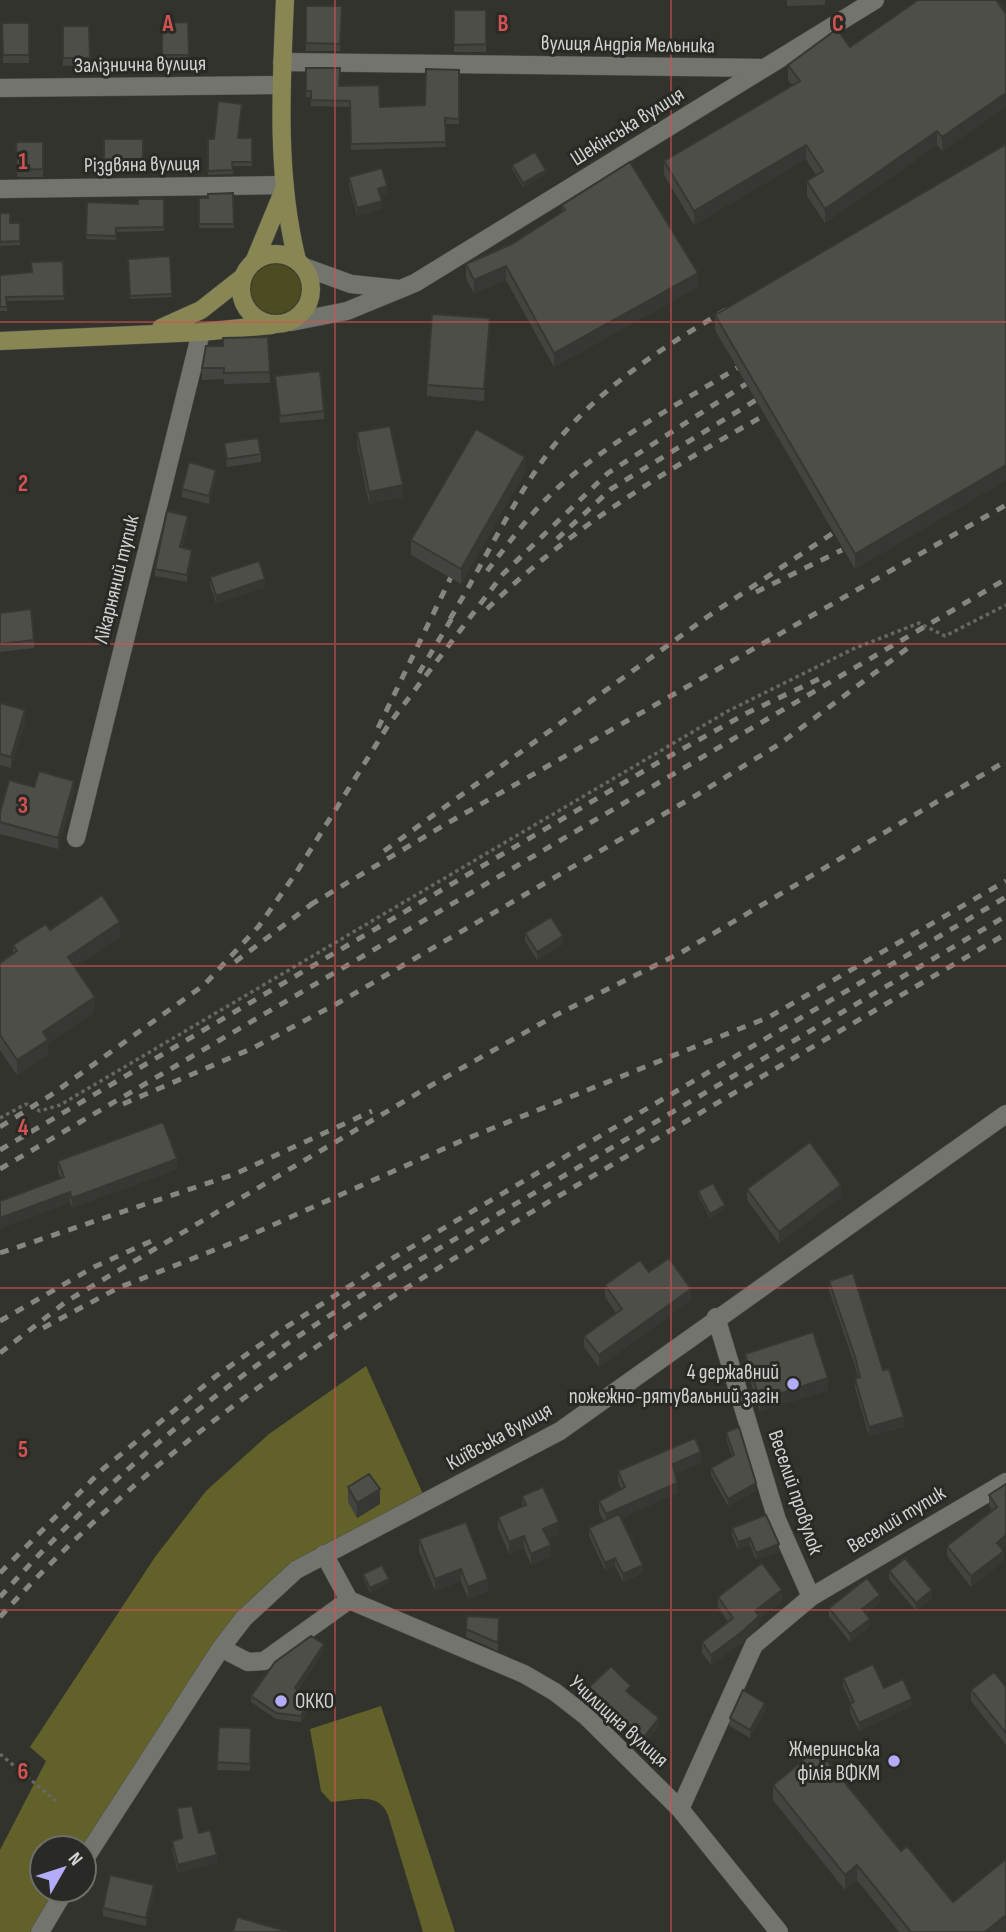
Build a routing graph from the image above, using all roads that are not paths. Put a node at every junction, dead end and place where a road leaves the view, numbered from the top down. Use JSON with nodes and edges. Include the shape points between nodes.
{"nodes":[{"id":1,"x":285,"y":0,"type":"edge"},
{"id":2,"x":875,"y":0,"type":"edge"},
{"id":3,"x":282,"y":62,"type":"junction"},
{"id":4,"x":764,"y":68,"type":"junction"},
{"id":5,"x":281,"y":85,"type":"junction"},
{"id":6,"x":0,"y":88,"type":"edge"},
{"id":7,"x":285,"y":185,"type":"junction"},
{"id":8,"x":0,"y":190,"type":"edge"},
{"id":9,"x":300,"y":264,"type":"junction"},
{"id":10,"x":248,"y":269,"type":"junction"},
{"id":11,"x":402,"y":290,"type":"junction"},
{"id":12,"x":291,"y":322,"type":"junction"},
{"id":13,"x":272,"y":325,"type":"junction"},
{"id":14,"x":152,"y":332,"type":"junction"},
{"id":15,"x":201,"y":332,"type":"junction"},
{"id":16,"x":0,"y":341,"type":"edge"},
{"id":17,"x":76,"y":838,"type":"dead end"},
{"id":18,"x":1006,"y":1114,"type":"edge"},
{"id":19,"x":716,"y":1317,"type":"junction"},
{"id":20,"x":1006,"y":1482,"type":"edge"},
{"id":21,"x":324,"y":1554,"type":"junction"},
{"id":22,"x":811,"y":1597,"type":"junction"},
{"id":23,"x":349,"y":1600,"type":"junction"},
{"id":24,"x":221,"y":1648,"type":"junction"},
{"id":25,"x":680,"y":1809,"type":"junction"},
{"id":26,"x":98,"y":1838,"type":"edge"},
{"id":27,"x":57,"y":1904,"type":"edge"},
{"id":28,"x":40,"y":1932,"type":"edge"},
{"id":29,"x":779,"y":1932,"type":"edge"}],
"edges":[{"from":1,"to":3,"type":"main road"},
{"from":2,"to":4,"type":"street","name":"Шекінська вулиця"},
{"from":3,"to":4,"type":"street","name":"вулиця Андрія Мельника"},
{"from":3,"to":5,"type":"main road"},
{"from":4,"to":11,"type":"street","name":"Шекінська вулиця"},
{"from":5,"to":6,"type":"street","name":"Залізнична вулиця"},
{"from":5,"to":7,"type":"main road"},
{"from":7,"to":8,"type":"street","name":"Різдвяна вулиця"},
{"from":7,"to":9,"type":"main road"},
{"from":7,"to":10,"type":"main road"},
{"from":9,"to":10,"type":"main road","via":[[270,254]]},
{"from":9,"to":11,"type":"street","via":[[351,284]]},
{"from":9,"to":12,"type":"main road","via":[[311,284],[309,302]]},
{"from":10,"to":13,"type":"main road","via":[[241,295],[248,312]]},
{"from":10,"to":14,"type":"main road","via":[[201,310]]},
{"from":11,"to":12,"type":"street","name":"Шекінська вулиця","via":[[347,311]]},
{"from":12,"to":13,"type":"main road"},
{"from":13,"to":15,"type":"main road"},
{"from":14,"to":15,"type":"main road"},
{"from":14,"to":16,"type":"main road"},
{"from":15,"to":17,"type":"street","name":"Лікарняний тупик"},
{"from":18,"to":19,"type":"street","name":"Київська вулиця"},
{"from":19,"to":21,"type":"street","name":"Київська вулиця","via":[[551,1436]]},
{"from":19,"to":22,"type":"street","name":"Веселий провулок","via":[[777,1520]]},
{"from":20,"to":22,"type":"street","name":"Веселий тупик"},
{"from":21,"to":23,"type":"street"},
{"from":21,"to":24,"type":"street","name":"Київська вулиця","via":[[269,1592]]},
{"from":22,"to":25,"type":"street","via":[[754,1645]]},
{"from":23,"to":24,"type":"street","via":[[264,1661],[248,1662]]},
{"from":23,"to":25,"type":"street","name":"Училищна вулиця","via":[[524,1674],[555,1692],[587,1717]]},
{"from":24,"to":26,"type":"street","name":"Київська вулиця"},
{"from":25,"to":29,"type":"street","name":"Училищна вулиця"},
{"from":27,"to":28,"type":"street"}]}
